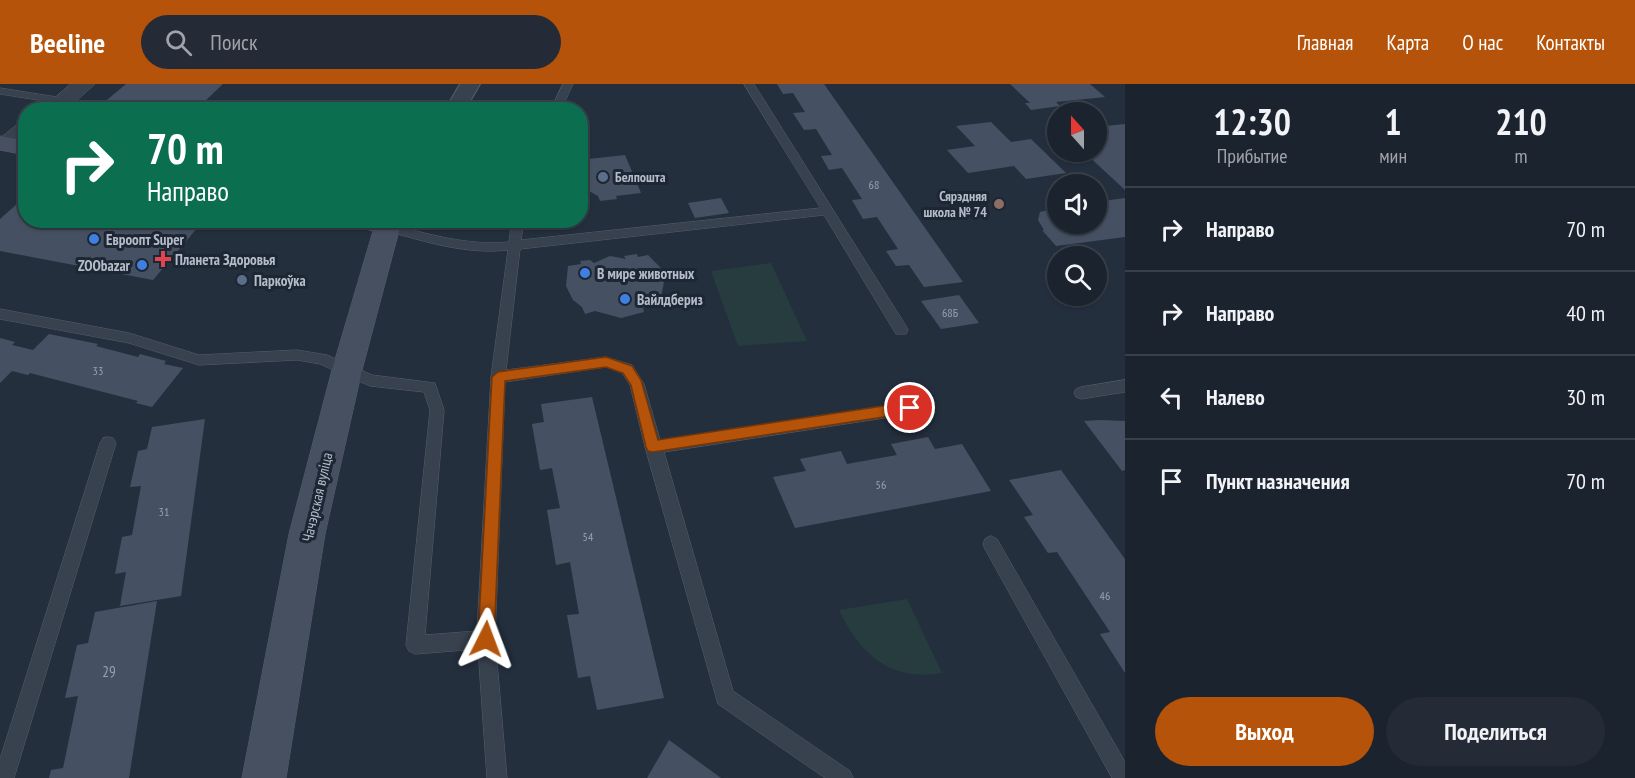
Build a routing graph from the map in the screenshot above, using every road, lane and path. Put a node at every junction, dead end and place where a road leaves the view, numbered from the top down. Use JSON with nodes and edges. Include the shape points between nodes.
{"nodes":[{"id":1,"x":84,"y":84,"type":"edge"},
{"id":2,"x":470,"y":84,"type":"edge"},
{"id":3,"x":568,"y":84,"type":"edge"},
{"id":4,"x":749,"y":84,"type":"edge"},
{"id":5,"x":0,"y":91,"type":"edge"},
{"id":6,"x":45,"y":102,"type":"edge"},
{"id":7,"x":61,"y":102,"type":"edge"},
{"id":8,"x":460,"y":102,"type":"edge"},
{"id":9,"x":560,"y":102,"type":"edge"},
{"id":10,"x":827,"y":211,"type":"junction"},
{"id":11,"x":380,"y":228,"type":"edge"},
{"id":12,"x":397,"y":228,"type":"edge"},
{"id":13,"x":517,"y":228,"type":"edge"},
{"id":14,"x":514,"y":246,"type":"junction"},
{"id":15,"x":0,"y":314,"type":"edge"},
{"id":16,"x":901,"y":330,"type":"dead end"},
{"id":17,"x":347,"y":370,"type":"junction"},
{"id":18,"x":498,"y":377,"type":"junction"},
{"id":19,"x":1125,"y":386,"type":"edge"},
{"id":20,"x":1081,"y":393,"type":"dead end"},
{"id":21,"x":910,"y":408,"type":"dead end"},
{"id":22,"x":108,"y":443,"type":"dead end"},
{"id":23,"x":653,"y":447,"type":"junction"},
{"id":24,"x":991,"y":544,"type":"dead end"},
{"id":25,"x":486,"y":639,"type":"junction"},
{"id":26,"x":4,"y":778,"type":"edge"},
{"id":27,"x":264,"y":778,"type":"edge"},
{"id":28,"x":497,"y":778,"type":"edge"},
{"id":29,"x":843,"y":778,"type":"edge"},
{"id":30,"x":1123,"y":778,"type":"edge"}],
"edges":[{"from":1,"to":7,"type":"street"},
{"from":2,"to":8,"type":"street"},
{"from":3,"to":9,"type":"lane"},
{"from":4,"to":10,"type":"lane"},
{"from":5,"to":6,"type":"lane"},
{"from":10,"to":14,"type":"lane"},
{"from":10,"to":16,"type":"lane"},
{"from":11,"to":17,"type":"main road","name":"Чачэрская вуліца"},
{"from":12,"to":14,"type":"lane","via":[[442,242]]},
{"from":13,"to":14,"type":"lane"},
{"from":14,"to":18,"type":"lane"},
{"from":15,"to":17,"type":"lane","via":[[129,338],[199,360],[297,355],[322,359]]},
{"from":17,"to":25,"type":"lane","via":[[370,380],[430,387],[437,410],[415,645]]},
{"from":17,"to":27,"type":"main road","name":"Чачэрская вуліца","via":[[307,534]]},
{"from":18,"to":23,"type":"lane","via":[[606,362],[627,369],[637,384]]},
{"from":18,"to":25,"type":"lane"},
{"from":19,"to":20,"type":"lane"},
{"from":21,"to":23,"type":"lane"},
{"from":22,"to":26,"type":"lane"},
{"from":23,"to":29,"type":"lane","via":[[725,697]]},
{"from":24,"to":30,"type":"lane"},
{"from":25,"to":28,"type":"lane"}]}
